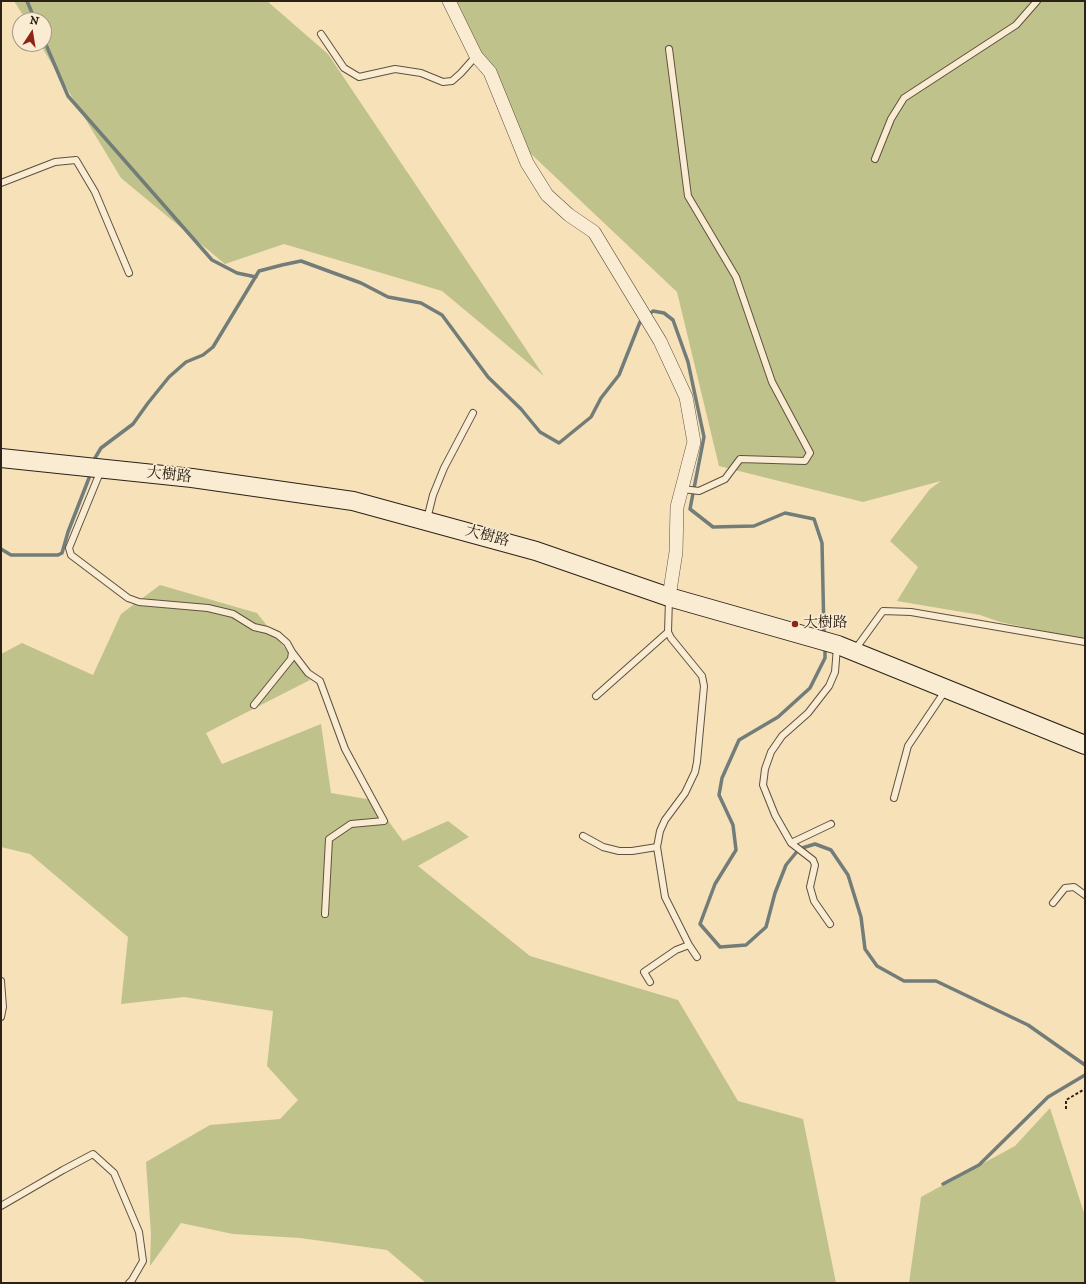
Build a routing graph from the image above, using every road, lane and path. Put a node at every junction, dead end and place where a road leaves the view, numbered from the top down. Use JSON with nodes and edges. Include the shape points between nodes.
{"nodes":[{"id":1,"x":449,"y":1,"type":"edge"},
{"id":2,"x":1037,"y":1,"type":"edge"},
{"id":3,"x":322,"y":34,"type":"dead end"},
{"id":4,"x":669,"y":50,"type":"dead end"},
{"id":5,"x":476,"y":56,"type":"junction"},
{"id":6,"x":875,"y":159,"type":"dead end"},
{"id":7,"x":1,"y":183,"type":"edge"},
{"id":8,"x":129,"y":273,"type":"dead end"},
{"id":9,"x":473,"y":413,"type":"dead end"},
{"id":10,"x":3,"y":458,"type":"edge"},
{"id":11,"x":101,"y":469,"type":"junction"},
{"id":12,"x":682,"y":489,"type":"junction"},
{"id":13,"x":426,"y":521,"type":"junction"},
{"id":14,"x":669,"y":597,"type":"junction"},
{"id":15,"x":668,"y":632,"type":"junction"},
{"id":16,"x":1085,"y":642,"type":"edge"},
{"id":17,"x":845,"y":649,"type":"junction"},
{"id":18,"x":292,"y":652,"type":"junction"},
{"id":19,"x":946,"y":689,"type":"junction"},
{"id":20,"x":596,"y":696,"type":"dead end"},
{"id":21,"x":254,"y":705,"type":"dead end"},
{"id":22,"x":1085,"y":745,"type":"edge"},
{"id":23,"x":894,"y":798,"type":"dead end"},
{"id":24,"x":831,"y":824,"type":"dead end"},
{"id":25,"x":584,"y":836,"type":"dead end"},
{"id":26,"x":791,"y":843,"type":"junction"},
{"id":27,"x":657,"y":847,"type":"junction"},
{"id":28,"x":1085,"y":895,"type":"edge"},
{"id":29,"x":1053,"y":903,"type":"dead end"},
{"id":30,"x":325,"y":914,"type":"dead end"},
{"id":31,"x":830,"y":924,"type":"dead end"},
{"id":32,"x":689,"y":945,"type":"junction"},
{"id":33,"x":697,"y":956,"type":"dead end"},
{"id":34,"x":1,"y":981,"type":"edge"},
{"id":35,"x":650,"y":982,"type":"dead end"},
{"id":36,"x":1,"y":1017,"type":"edge"},
{"id":37,"x":1085,"y":1089,"type":"edge"},
{"id":38,"x":1066,"y":1109,"type":"dead end"},
{"id":39,"x":1,"y":1206,"type":"edge"},
{"id":40,"x":129,"y":1283,"type":"edge"}],
"edges":[{"from":1,"to":5,"type":"street"},
{"from":2,"to":6,"type":"lane","via":[[1016,25],[904,98],[891,119]]},
{"from":3,"to":5,"type":"lane","via":[[344,68],[359,77],[395,69],[421,73],[443,82],[452,81]]},
{"from":4,"to":12,"type":"lane","via":[[688,196],[736,277],[772,382],[810,453],[805,461],[740,459],[725,478],[699,490]]},
{"from":5,"to":12,"type":"street","via":[[490,72],[527,163],[547,195],[569,215],[594,232],[660,341],[686,397],[694,442]]},
{"from":7,"to":8,"type":"lane","via":[[55,162],[76,160],[95,192]]},
{"from":9,"to":13,"type":"lane","via":[[441,475]]},
{"from":10,"to":11,"type":"street","name":"大樹路"},
{"from":11,"to":13,"type":"street","name":"大樹路","via":[[192,478],[353,501]]},
{"from":11,"to":18,"type":"lane","via":[[69,548],[71,555],[128,598],[139,602],[208,608],[233,614],[254,627],[278,635]]},
{"from":12,"to":14,"type":"street","via":[[677,506],[676,552]]},
{"from":13,"to":14,"type":"street","name":"大樹路","via":[[536,551]]},
{"from":14,"to":15,"type":"lane"},
{"from":14,"to":17,"type":"street","name":"大樹路"},
{"from":15,"to":20,"type":"lane"},
{"from":15,"to":27,"type":"lane","via":[[702,676],[704,686],[697,762],[685,793],[665,820]]},
{"from":16,"to":17,"type":"lane","via":[[911,612],[883,612]]},
{"from":17,"to":19,"type":"street","name":"大樹路"},
{"from":17,"to":26,"type":"lane","via":[[829,686],[808,713],[782,736],[771,752],[765,769],[763,785],[775,816]]},
{"from":18,"to":21,"type":"lane","via":[[291,659]]},
{"from":18,"to":30,"type":"lane","via":[[308,673],[320,681],[345,749],[384,821],[351,824],[329,839]]},
{"from":19,"to":22,"type":"street","name":"大樹路"},
{"from":19,"to":23,"type":"lane","via":[[908,746]]},
{"from":24,"to":26,"type":"lane"},
{"from":25,"to":27,"type":"lane","via":[[603,847],[619,851]]},
{"from":26,"to":31,"type":"lane","via":[[813,860],[815,865],[810,887],[814,901]]},
{"from":27,"to":32,"type":"lane","via":[[665,897]]},
{"from":28,"to":29,"type":"lane","via":[[1074,887],[1065,888]]},
{"from":32,"to":33,"type":"lane"},
{"from":32,"to":35,"type":"lane","via":[[676,950],[644,972]]},
{"from":34,"to":36,"type":"lane","via":[[4,1007]]},
{"from":37,"to":38,"type":"path","via":[[1066,1100]]},
{"from":39,"to":40,"type":"lane","via":[[93,1154],[114,1173],[139,1232],[143,1261]]}]}
